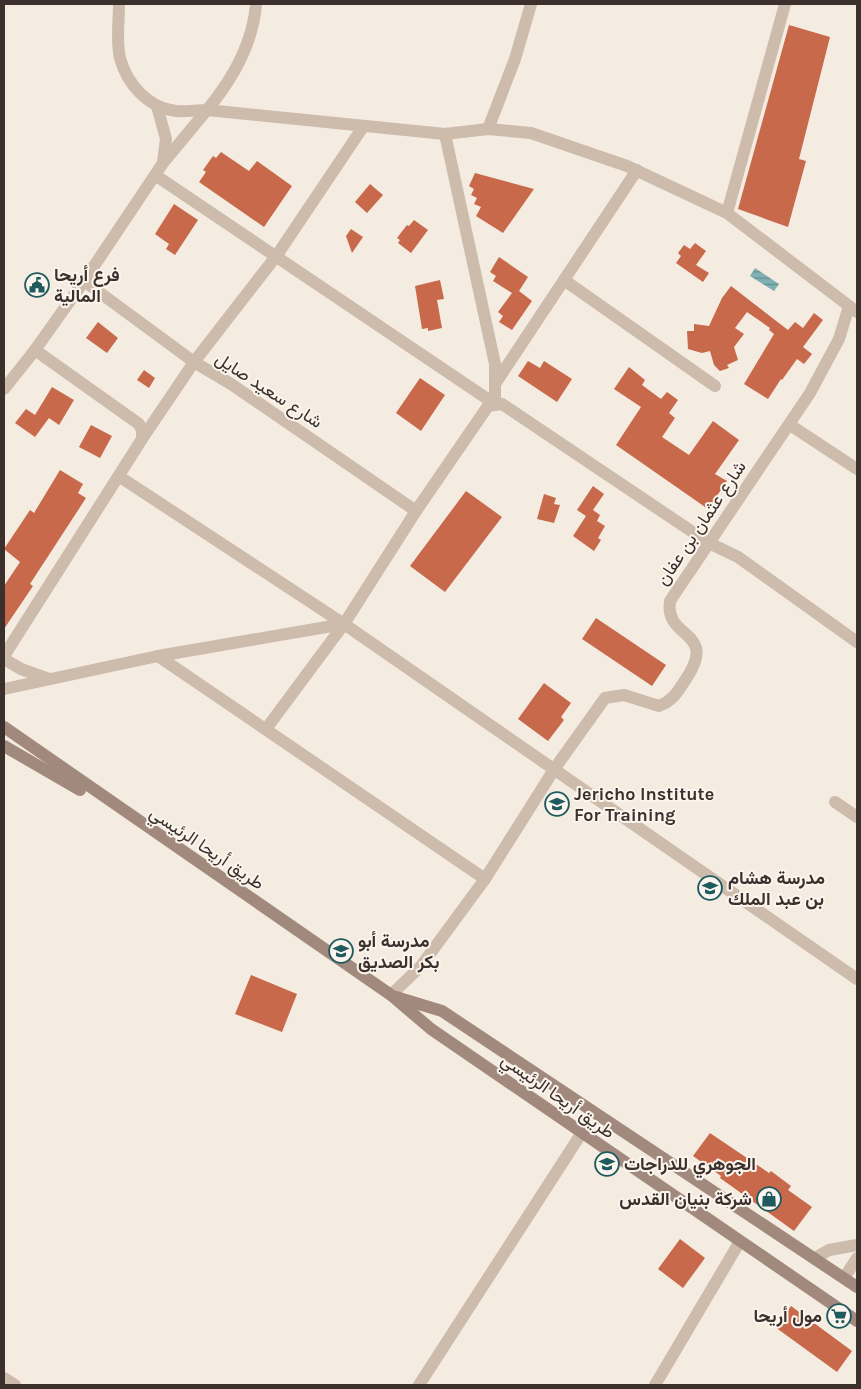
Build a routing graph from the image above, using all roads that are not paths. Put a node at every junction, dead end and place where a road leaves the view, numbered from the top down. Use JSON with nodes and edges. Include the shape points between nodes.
{"nodes":[{"id":1,"x":119,"y":4,"type":"edge"},
{"id":2,"x":256,"y":4,"type":"edge"},
{"id":3,"x":531,"y":4,"type":"edge"},
{"id":4,"x":785,"y":4,"type":"edge"},
{"id":5,"x":158,"y":106,"type":"junction"},
{"id":6,"x":207,"y":110,"type":"junction"},
{"id":7,"x":363,"y":127,"type":"junction"},
{"id":8,"x":488,"y":129,"type":"junction"},
{"id":9,"x":445,"y":134,"type":"junction"},
{"id":10,"x":163,"y":163,"type":"junction"},
{"id":11,"x":636,"y":170,"type":"junction"},
{"id":12,"x":155,"y":175,"type":"junction"},
{"id":13,"x":727,"y":213,"type":"junction"},
{"id":14,"x":277,"y":256,"type":"junction"},
{"id":15,"x":564,"y":280,"type":"junction"},
{"id":16,"x":84,"y":281,"type":"junction"},
{"id":17,"x":853,"y":309,"type":"edge"},
{"id":18,"x":35,"y":350,"type":"junction"},
{"id":19,"x":194,"y":362,"type":"junction"},
{"id":20,"x":495,"y":384,"type":"junction"},
{"id":21,"x":715,"y":386,"type":"dead end"},
{"id":22,"x":4,"y":389,"type":"edge"},
{"id":23,"x":495,"y":404,"type":"junction"},
{"id":24,"x":790,"y":425,"type":"junction"},
{"id":25,"x":142,"y":439,"type":"junction"},
{"id":26,"x":857,"y":469,"type":"edge"},
{"id":27,"x":120,"y":477,"type":"junction"},
{"id":28,"x":416,"y":511,"type":"junction"},
{"id":29,"x":709,"y":543,"type":"junction"},
{"id":30,"x":344,"y":624,"type":"junction"},
{"id":31,"x":857,"y":642,"type":"edge"},
{"id":32,"x":158,"y":656,"type":"junction"},
{"id":33,"x":4,"y":658,"type":"edge"},
{"id":34,"x":52,"y":679,"type":"junction"},
{"id":35,"x":4,"y":689,"type":"edge"},
{"id":36,"x":4,"y":727,"type":"edge"},
{"id":37,"x":266,"y":729,"type":"junction"},
{"id":38,"x":4,"y":746,"type":"edge"},
{"id":39,"x":555,"y":768,"type":"junction"},
{"id":40,"x":835,"y":802,"type":"dead end"},
{"id":41,"x":857,"y":817,"type":"edge"},
{"id":42,"x":137,"y":821,"type":"junction"},
{"id":43,"x":485,"y":878,"type":"junction"},
{"id":44,"x":857,"y":979,"type":"edge"},
{"id":45,"x":391,"y":995,"type":"junction"},
{"id":46,"x":581,"y":1134,"type":"junction"},
{"id":47,"x":739,"y":1243,"type":"junction"},
{"id":48,"x":857,"y":1245,"type":"edge"},
{"id":49,"x":815,"y":1258,"type":"junction"},
{"id":50,"x":857,"y":1258,"type":"edge"},
{"id":51,"x":844,"y":1278,"type":"junction"},
{"id":52,"x":857,"y":1287,"type":"edge"},
{"id":53,"x":857,"y":1321,"type":"edge"},
{"id":54,"x":4,"y":1378,"type":"edge"},
{"id":55,"x":15,"y":1385,"type":"edge"},
{"id":56,"x":419,"y":1385,"type":"edge"},
{"id":57,"x":655,"y":1385,"type":"edge"}],
"edges":[{"from":1,"to":5,"type":"street","via":[[120,56],[127,76],[138,91]]},
{"from":2,"to":6,"type":"street","via":[[243,53],[223,91]]},
{"from":3,"to":8,"type":"street","via":[[515,59]]},
{"from":4,"to":13,"type":"street"},
{"from":5,"to":6,"type":"street","via":[[176,111]]},
{"from":5,"to":10,"type":"street","via":[[166,138]]},
{"from":6,"to":7,"type":"street"},
{"from":6,"to":10,"type":"street"},
{"from":7,"to":9,"type":"street"},
{"from":7,"to":14,"type":"street"},
{"from":8,"to":9,"type":"street"},
{"from":8,"to":11,"type":"street","via":[[531,133]]},
{"from":9,"to":20,"type":"street","via":[[495,364]]},
{"from":10,"to":12,"type":"street"},
{"from":11,"to":13,"type":"street"},
{"from":11,"to":15,"type":"street"},
{"from":12,"to":14,"type":"street"},
{"from":12,"to":16,"type":"street"},
{"from":13,"to":17,"type":"street"},
{"from":14,"to":19,"type":"street"},
{"from":14,"to":23,"type":"street"},
{"from":15,"to":20,"type":"street"},
{"from":15,"to":21,"type":"street"},
{"from":16,"to":18,"type":"street"},
{"from":16,"to":19,"type":"street","name":"شارع سعيد صايل"},
{"from":17,"to":24,"type":"street","name":"شارع عثمان بن عفان"},
{"from":18,"to":22,"type":"street"},
{"from":18,"to":25,"type":"street","via":[[139,424]]},
{"from":19,"to":25,"type":"street"},
{"from":19,"to":28,"type":"street","name":"شارع سعيد صايل"},
{"from":20,"to":23,"type":"street"},
{"from":23,"to":28,"type":"street","via":[[488,406]]},
{"from":23,"to":29,"type":"street","via":[[509,406]]},
{"from":24,"to":26,"type":"street"},
{"from":24,"to":29,"type":"street","name":"شارع عثمان بن عفان"},
{"from":25,"to":27,"type":"street"},
{"from":27,"to":30,"type":"street"},
{"from":27,"to":33,"type":"street"},
{"from":28,"to":30,"type":"street"},
{"from":29,"to":31,"type":"street","via":[[738,557]]},
{"from":29,"to":39,"type":"street","name":"شارع عثمان بن عفان","via":[[669,607],[674,622],[696,645],[695,668],[675,696],[659,706],[624,695],[605,698]]},
{"from":30,"to":32,"type":"street"},
{"from":30,"to":37,"type":"street"},
{"from":30,"to":39,"type":"street"},
{"from":32,"to":34,"type":"street"},
{"from":32,"to":37,"type":"street"},
{"from":33,"to":34,"type":"street","via":[[21,670]]},
{"from":34,"to":35,"type":"street"},
{"from":36,"to":42,"type":"main road","name":"طريق أريحا الرئيسي"},
{"from":37,"to":43,"type":"street"},
{"from":38,"to":42,"type":"main road"},
{"from":39,"to":43,"type":"street"},
{"from":39,"to":44,"type":"street"},
{"from":40,"to":41,"type":"street"},
{"from":42,"to":45,"type":"main road","name":"طريق أريحا الرئيسي"},
{"from":43,"to":45,"type":"street","via":[[421,966]]},
{"from":45,"to":46,"type":"main road","name":"طريق أريحا الرئيسي","via":[[430,1029]]},
{"from":45,"to":49,"type":"main road","name":"طريق أريحا الرئيسي","via":[[442,1011]]},
{"from":46,"to":47,"type":"main road","name":"طريق أريحا الرئيسي"},
{"from":46,"to":56,"type":"street"},
{"from":47,"to":53,"type":"main road","name":"طريق أريحا الرئيسي"},
{"from":47,"to":57,"type":"street"},
{"from":48,"to":49,"type":"street","via":[[829,1250]]},
{"from":49,"to":51,"type":"main road","name":"طريق أريحا الرئيسي"},
{"from":50,"to":51,"type":"street"},
{"from":51,"to":52,"type":"main road","name":"طريق أريحا الرئيسي"},
{"from":54,"to":55,"type":"street"}]}
